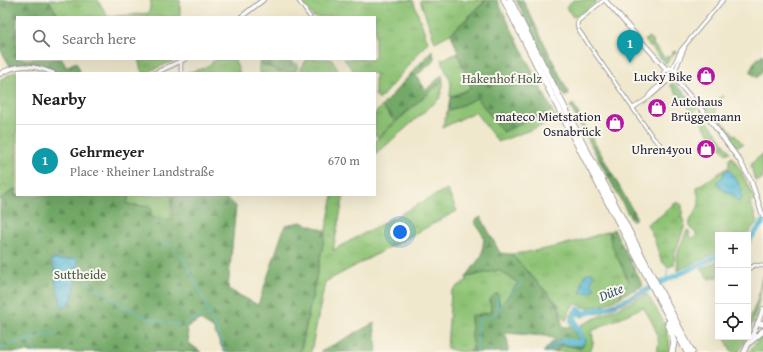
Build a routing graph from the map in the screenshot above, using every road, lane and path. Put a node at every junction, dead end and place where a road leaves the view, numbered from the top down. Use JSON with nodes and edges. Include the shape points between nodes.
{"nodes":[{"id":1,"x":263,"y":0,"type":"edge"},
{"id":2,"x":298,"y":0,"type":"edge"},
{"id":3,"x":504,"y":0,"type":"edge"},
{"id":4,"x":510,"y":0,"type":"edge"},
{"id":5,"x":604,"y":0,"type":"edge"},
{"id":6,"x":722,"y":0,"type":"edge"},
{"id":7,"x":242,"y":16,"type":"edge"},
{"id":8,"x":309,"y":16,"type":"edge"},
{"id":9,"x":183,"y":60,"type":"edge"},
{"id":10,"x":667,"y":70,"type":"junction"},
{"id":11,"x":674,"y":70,"type":"junction"},
{"id":12,"x":50,"y":72,"type":"edge"},
{"id":13,"x":157,"y":72,"type":"edge"},
{"id":14,"x":181,"y":72,"type":"edge"},
{"id":15,"x":0,"y":74,"type":"edge"},
{"id":16,"x":667,"y":79,"type":"junction"},
{"id":17,"x":674,"y":79,"type":"junction"},
{"id":18,"x":633,"y":108,"type":"junction"},
{"id":19,"x":660,"y":144,"type":"dead end"},
{"id":20,"x":763,"y":216,"type":"edge"},
{"id":21,"x":763,"y":266,"type":"edge"},
{"id":22,"x":750,"y":268,"type":"edge"},
{"id":23,"x":653,"y":282,"type":"junction"},
{"id":24,"x":657,"y":289,"type":"junction"},
{"id":25,"x":665,"y":309,"type":"junction"},
{"id":26,"x":763,"y":309,"type":"edge"},
{"id":27,"x":761,"y":324,"type":"edge"},
{"id":28,"x":763,"y":331,"type":"edge"},
{"id":29,"x":750,"y":342,"type":"junction"},
{"id":30,"x":672,"y":352,"type":"edge"},
{"id":31,"x":687,"y":352,"type":"edge"},
{"id":32,"x":692,"y":352,"type":"edge"},
{"id":33,"x":744,"y":352,"type":"edge"}],
"edges":[{"from":1,"to":7,"type":"street"},
{"from":2,"to":8,"type":"street"},
{"from":3,"to":23,"type":"highway","via":[[573,137]]},
{"from":4,"to":23,"type":"highway"},
{"from":5,"to":10,"type":"street"},
{"from":5,"to":18,"type":"street","via":[[580,20],[577,27]]},
{"from":6,"to":11,"type":"street","via":[[685,45]]},
{"from":9,"to":13,"type":"street"},
{"from":9,"to":14,"type":"street"},
{"from":10,"to":11,"type":"street"},
{"from":10,"to":16,"type":"street","via":[[664,74]]},
{"from":11,"to":17,"type":"street"},
{"from":12,"to":15,"type":"street","via":[[25,66],[14,67]]},
{"from":16,"to":17,"type":"street"},
{"from":16,"to":18,"type":"street"},
{"from":17,"to":20,"type":"street","via":[[707,116],[740,161],[751,181]]},
{"from":18,"to":19,"type":"street"},
{"from":21,"to":22,"type":"street","via":[[755,265]]},
{"from":23,"to":24,"type":"highway"},
{"from":24,"to":25,"type":"highway"},
{"from":24,"to":32,"type":"highway"},
{"from":25,"to":30,"type":"highway","via":[[674,342]]},
{"from":25,"to":31,"type":"highway"},
{"from":26,"to":27,"type":"street"},
{"from":27,"to":29,"type":"street"},
{"from":28,"to":29,"type":"highway"},
{"from":29,"to":33,"type":"street"}]}
